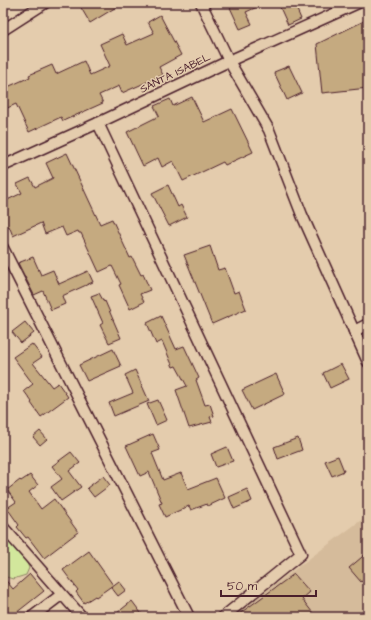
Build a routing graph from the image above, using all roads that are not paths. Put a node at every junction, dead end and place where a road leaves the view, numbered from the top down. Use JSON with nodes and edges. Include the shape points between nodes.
{"nodes":[{"id":1,"x":45,"y":3,"type":"edge"},
{"id":2,"x":201,"y":3,"type":"edge"},
{"id":3,"x":358,"y":3,"type":"edge"},
{"id":4,"x":3,"y":30,"type":"edge"},
{"id":5,"x":228,"y":61,"type":"junction"},
{"id":6,"x":98,"y":123,"type":"junction"},
{"id":7,"x":3,"y":166,"type":"edge"},
{"id":8,"x":3,"y":248,"type":"edge"},
{"id":9,"x":368,"y":324,"type":"edge"},
{"id":10,"x":354,"y":330,"type":"junction"},
{"id":11,"x":368,"y":362,"type":"edge"},
{"id":12,"x":3,"y":527,"type":"edge"},
{"id":13,"x":61,"y":595,"type":"junction"},
{"id":14,"x":32,"y":617,"type":"edge"},
{"id":15,"x":82,"y":617,"type":"edge"},
{"id":16,"x":189,"y":617,"type":"edge"},
{"id":17,"x":223,"y":617,"type":"edge"}],
"edges":[{"from":1,"to":4,"type":"street"},
{"from":2,"to":5,"type":"street"},
{"from":3,"to":5,"type":"street","name":"SANTA ISABEL"},
{"from":5,"to":6,"type":"street","name":"SANTA ISABEL"},
{"from":5,"to":10,"type":"street","via":[[269,130],[302,215]]},
{"from":6,"to":7,"type":"street","name":"SANTA ISABEL"},
{"from":6,"to":17,"type":"street","via":[[300,554]]},
{"from":8,"to":16,"type":"street"},
{"from":9,"to":10,"type":"street"},
{"from":10,"to":11,"type":"street"},
{"from":12,"to":13,"type":"street"},
{"from":13,"to":14,"type":"street"},
{"from":13,"to":15,"type":"street"}]}
